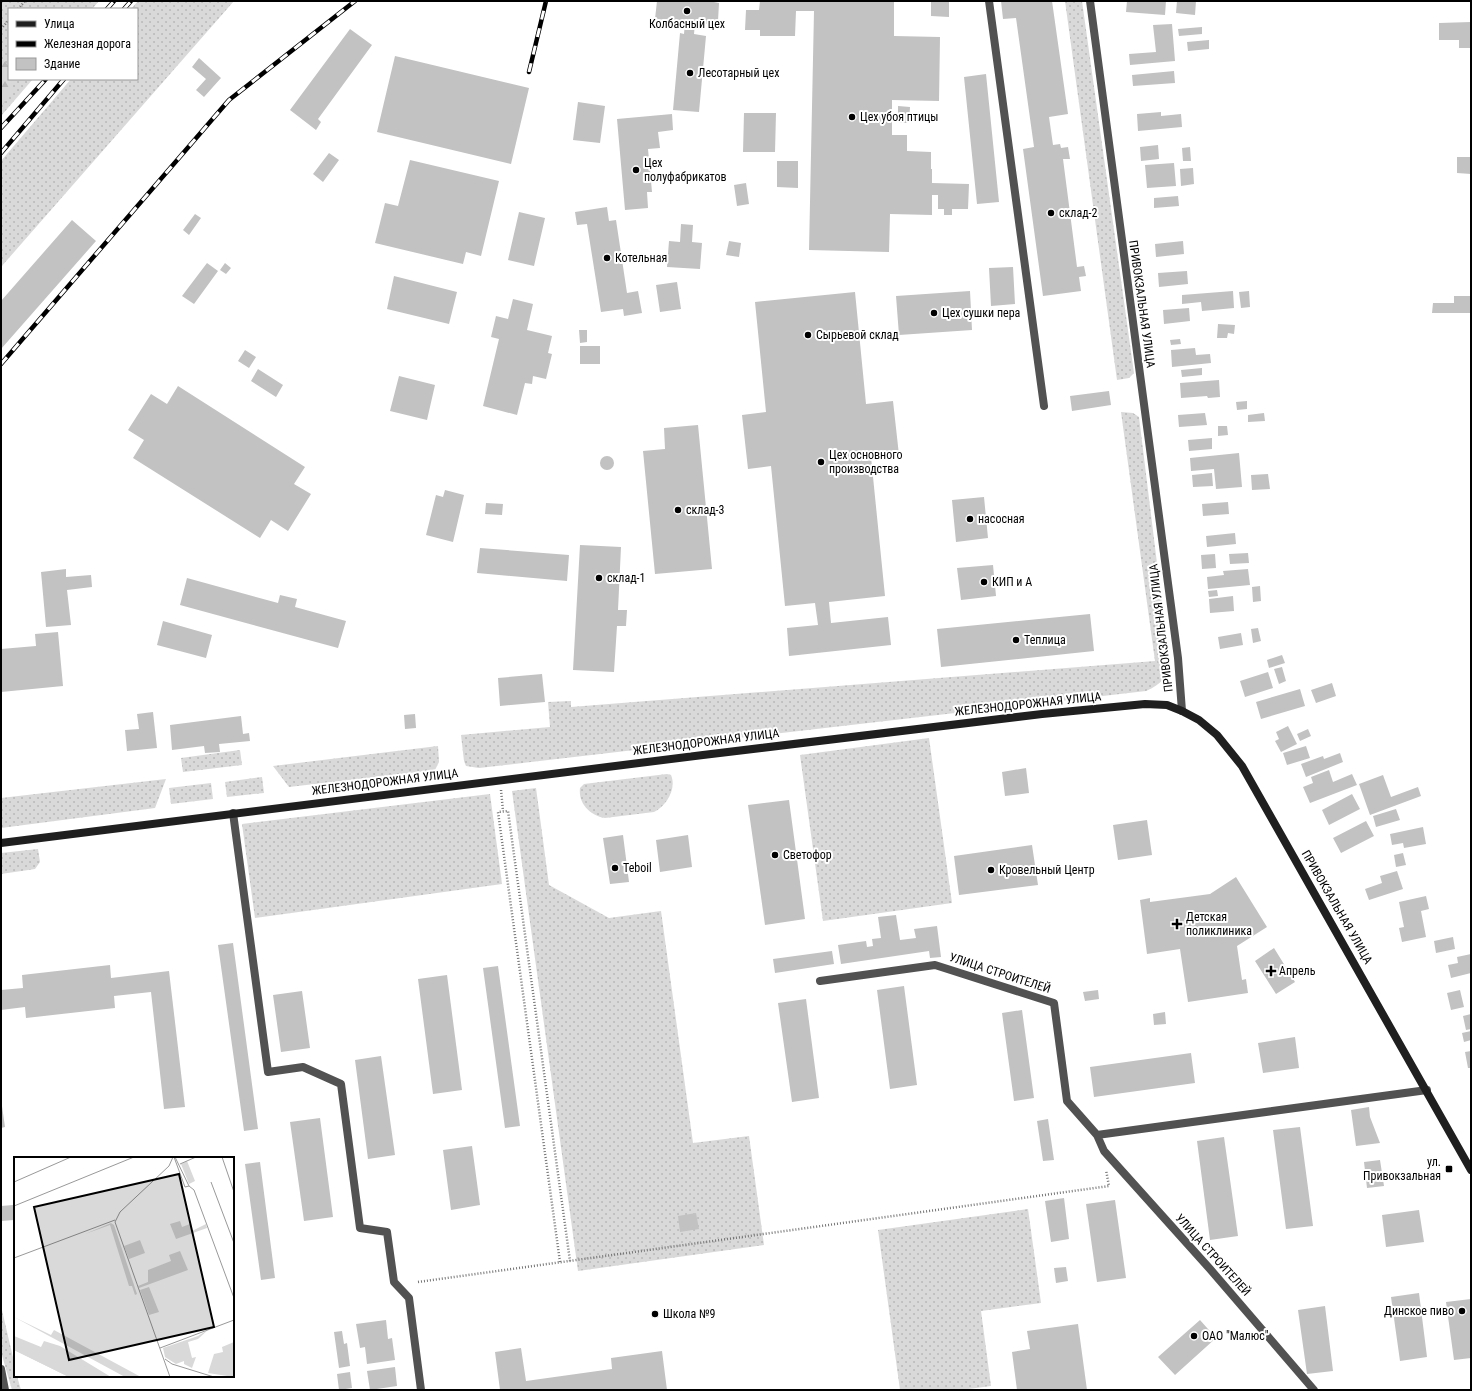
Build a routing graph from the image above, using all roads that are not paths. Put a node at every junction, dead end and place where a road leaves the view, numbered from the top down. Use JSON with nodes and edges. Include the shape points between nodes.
{"nodes":[{"id":1,"x":989,"y":1,"type":"edge"},
{"id":2,"x":1090,"y":1,"type":"edge"},
{"id":3,"x":1044,"y":406,"type":"dead end"},
{"id":4,"x":1182,"y":711,"type":"junction"},
{"id":5,"x":233,"y":813,"type":"junction"},
{"id":6,"x":1,"y":843,"type":"edge"},
{"id":7,"x":820,"y":981,"type":"dead end"},
{"id":8,"x":1427,"y":1090,"type":"junction"},
{"id":9,"x":1097,"y":1135,"type":"junction"},
{"id":10,"x":1471,"y":1170,"type":"edge"},
{"id":11,"x":1,"y":1369,"type":"edge"},
{"id":12,"x":5,"y":1390,"type":"edge"},
{"id":13,"x":422,"y":1390,"type":"edge"},
{"id":14,"x":1314,"y":1390,"type":"edge"}],
"edges":[{"from":1,"to":3,"type":"street"},
{"from":2,"to":4,"type":"street","name":"ПРИВОКЗАЛЬНАЯ УЛИЦА"},
{"from":4,"to":5,"type":"main road","name":"ЖЕЛЕЗНОДОРОЖНАЯ УЛИЦА","via":[[1167,706],[1145,704],[1042,714]]},
{"from":4,"to":8,"type":"main road","name":"ПРИВОКЗАЛЬНАЯ УЛИЦА","via":[[1207,726],[1242,766]]},
{"from":5,"to":6,"type":"main road","name":"ЖЕЛЕЗНОДОРОЖНАЯ УЛИЦА"},
{"from":5,"to":13,"type":"street","via":[[268,1072],[303,1067],[341,1084],[360,1228],[387,1232],[394,1282],[409,1298]]},
{"from":7,"to":9,"type":"street","name":"УЛИЦА СТРОИТЕЛЕЙ","via":[[935,965],[1054,1003],[1067,1101]]},
{"from":8,"to":9,"type":"street"},
{"from":8,"to":10,"type":"main road","name":"ПРИВОКЗАЛЬНАЯ УЛИЦА"},
{"from":9,"to":14,"type":"street","name":"УЛИЦА СТРОИТЕЛЕЙ","via":[[1104,1151],[1210,1268]]},
{"from":11,"to":12,"type":"street"}]}
